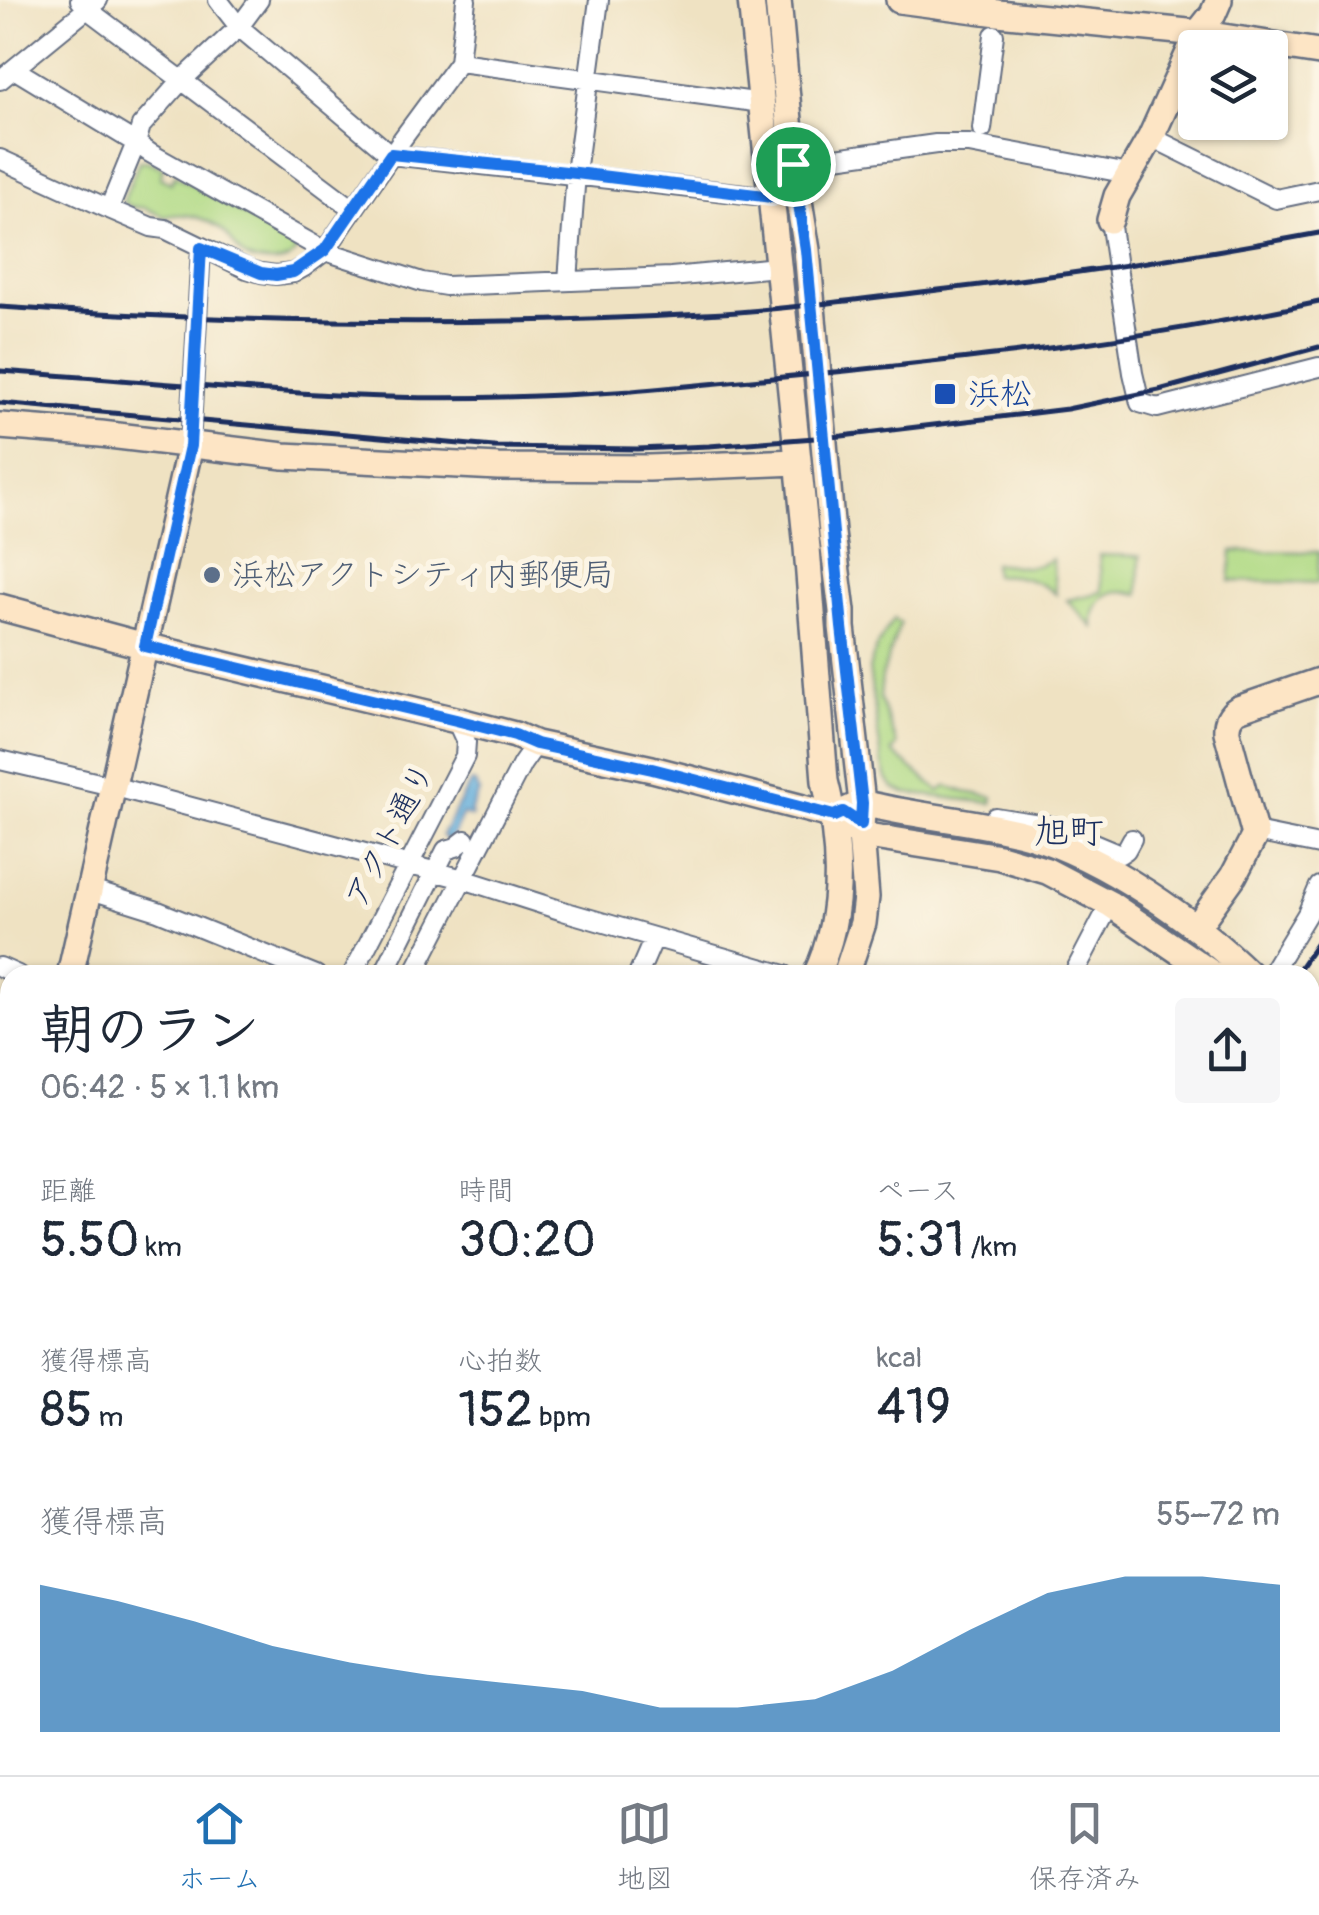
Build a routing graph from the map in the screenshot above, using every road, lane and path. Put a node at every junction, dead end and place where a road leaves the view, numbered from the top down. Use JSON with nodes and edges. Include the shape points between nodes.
{"nodes":[{"id":1,"x":218,"y":0,"type":"edge"},
{"id":2,"x":259,"y":0,"type":"edge"},
{"id":3,"x":466,"y":0,"type":"edge"},
{"id":4,"x":598,"y":0,"type":"edge"},
{"id":5,"x":751,"y":0,"type":"edge"},
{"id":6,"x":778,"y":0,"type":"edge"},
{"id":7,"x":899,"y":0,"type":"edge"},
{"id":8,"x":1220,"y":0,"type":"edge"},
{"id":9,"x":88,"y":3,"type":"edge"},
{"id":10,"x":998,"y":16,"type":"edge"},
{"id":11,"x":239,"y":27,"type":"junction"},
{"id":12,"x":1200,"y":30,"type":"edge"},
{"id":13,"x":1178,"y":31,"type":"edge"},
{"id":14,"x":1288,"y":47,"type":"edge"},
{"id":15,"x":1319,"y":52,"type":"edge"},
{"id":16,"x":459,"y":62,"type":"junction"},
{"id":17,"x":6,"y":70,"type":"edge"},
{"id":18,"x":1178,"y":76,"type":"edge"},
{"id":19,"x":181,"y":81,"type":"junction"},
{"id":20,"x":589,"y":81,"type":"junction"},
{"id":21,"x":762,"y":104,"type":"junction"},
{"id":22,"x":982,"y":129,"type":"dead end"},
{"id":23,"x":1150,"y":137,"type":"junction"},
{"id":24,"x":136,"y":142,"type":"junction"},
{"id":25,"x":391,"y":154,"type":"junction"},
{"id":26,"x":0,"y":159,"type":"edge"},
{"id":27,"x":793,"y":164,"type":"junction"},
{"id":28,"x":576,"y":173,"type":"junction"},
{"id":29,"x":1129,"y":174,"type":"junction"},
{"id":30,"x":780,"y":190,"type":"junction"},
{"id":31,"x":1319,"y":190,"type":"edge"},
{"id":32,"x":353,"y":209,"type":"junction"},
{"id":33,"x":109,"y":210,"type":"junction"},
{"id":34,"x":1110,"y":220,"type":"joint"},
{"id":35,"x":201,"y":248,"type":"junction"},
{"id":36,"x":325,"y":250,"type":"junction"},
{"id":37,"x":777,"y":267,"type":"junction"},
{"id":38,"x":568,"y":281,"type":"junction"},
{"id":39,"x":1319,"y":367,"type":"edge"},
{"id":40,"x":0,"y":426,"type":"edge"},
{"id":41,"x":190,"y":446,"type":"junction"},
{"id":42,"x":797,"y":462,"type":"junction"},
{"id":43,"x":0,"y":607,"type":"edge"},
{"id":44,"x":145,"y":646,"type":"junction"},
{"id":45,"x":1319,"y":681,"type":"edge"},
{"id":46,"x":456,"y":720,"type":"junction"},
{"id":47,"x":536,"y":744,"type":"junction"},
{"id":48,"x":0,"y":760,"type":"edge"},
{"id":49,"x":112,"y":786,"type":"junction"},
{"id":50,"x":848,"y":814,"type":"junction"},
{"id":51,"x":955,"y":821,"type":"junction"},
{"id":52,"x":1255,"y":832,"type":"junction"},
{"id":53,"x":465,"y":840,"type":"dead end"},
{"id":54,"x":1319,"y":845,"type":"edge"},
{"id":55,"x":1125,"y":846,"type":"joint"},
{"id":56,"x":1018,"y":863,"type":"junction"},
{"id":57,"x":407,"y":866,"type":"junction"},
{"id":58,"x":1047,"y":870,"type":"junction"},
{"id":59,"x":463,"y":879,"type":"junction"},
{"id":60,"x":1319,"y":886,"type":"edge"},
{"id":61,"x":1135,"y":887,"type":"junction"},
{"id":62,"x":91,"y":890,"type":"junction"},
{"id":63,"x":866,"y":897,"type":"junction"},
{"id":64,"x":1110,"y":904,"type":"junction"},
{"id":65,"x":1196,"y":928,"type":"junction"},
{"id":66,"x":654,"y":938,"type":"junction"},
{"id":67,"x":72,"y":965,"type":"edge"},
{"id":68,"x":291,"y":965,"type":"edge"},
{"id":69,"x":357,"y":965,"type":"edge"},
{"id":70,"x":387,"y":965,"type":"edge"},
{"id":71,"x":418,"y":965,"type":"edge"},
{"id":72,"x":642,"y":965,"type":"edge"},
{"id":73,"x":750,"y":965,"type":"edge"},
{"id":74,"x":820,"y":965,"type":"edge"},
{"id":75,"x":849,"y":965,"type":"edge"},
{"id":76,"x":1077,"y":965,"type":"edge"},
{"id":77,"x":1199,"y":965,"type":"edge"},
{"id":78,"x":1212,"y":965,"type":"edge"},
{"id":79,"x":1219,"y":965,"type":"edge"},
{"id":80,"x":1239,"y":965,"type":"edge"},
{"id":81,"x":1276,"y":965,"type":"edge"}],
"edges":[{"from":1,"to":11,"type":"street"},
{"from":2,"to":11,"type":"street"},
{"from":3,"to":16,"type":"street"},
{"from":4,"to":20,"type":"street"},
{"from":5,"to":21,"type":"street"},
{"from":6,"to":27,"type":"street"},
{"from":7,"to":10,"type":"street"},
{"from":8,"to":12,"type":"street"},
{"from":9,"to":17,"type":"street"},
{"from":9,"to":19,"type":"street"},
{"from":10,"to":13,"type":"street"},
{"from":10,"to":22,"type":"street"},
{"from":11,"to":19,"type":"street"},
{"from":11,"to":25,"type":"street"},
{"from":14,"to":15,"type":"street"},
{"from":16,"to":20,"type":"street"},
{"from":16,"to":25,"type":"street"},
{"from":17,"to":24,"type":"street"},
{"from":18,"to":23,"type":"street"},
{"from":19,"to":24,"type":"street","via":[[141,126]]},
{"from":19,"to":32,"type":"street"},
{"from":20,"to":21,"type":"street"},
{"from":20,"to":28,"type":"street"},
{"from":21,"to":30,"type":"street"},
{"from":23,"to":29,"type":"street"},
{"from":23,"to":31,"type":"street","via":[[1276,199]]},
{"from":24,"to":33,"type":"street"},
{"from":24,"to":36,"type":"street"},
{"from":25,"to":28,"type":"street"},
{"from":25,"to":32,"type":"street"},
{"from":26,"to":33,"type":"street"},
{"from":27,"to":29,"type":"street","via":[[969,144]]},
{"from":27,"to":30,"type":"street"},
{"from":28,"to":30,"type":"street"},
{"from":28,"to":38,"type":"street"},
{"from":29,"to":34,"type":"street"},
{"from":30,"to":37,"type":"street"},
{"from":30,"to":50,"type":"street","via":[[806,250],[842,627]]},
{"from":32,"to":36,"type":"street"},
{"from":33,"to":35,"type":"street"},
{"from":34,"to":39,"type":"street","via":[[1140,402],[1156,408]]},
{"from":35,"to":36,"type":"street","via":[[276,275],[293,272]]},
{"from":35,"to":41,"type":"street"},
{"from":36,"to":38,"type":"street","via":[[446,286]]},
{"from":37,"to":38,"type":"street"},
{"from":37,"to":42,"type":"street"},
{"from":40,"to":41,"type":"street"},
{"from":41,"to":42,"type":"street","via":[[498,467]]},
{"from":41,"to":44,"type":"street"},
{"from":42,"to":50,"type":"street","via":[[825,781]]},
{"from":43,"to":44,"type":"street"},
{"from":44,"to":46,"type":"street"},
{"from":44,"to":49,"type":"street"},
{"from":45,"to":52,"type":"street","via":[[1238,708],[1227,722]]},
{"from":46,"to":47,"type":"street"},
{"from":46,"to":57,"type":"street","name":"アクト通り","via":[[465,756]]},
{"from":47,"to":50,"type":"street"},
{"from":47,"to":59,"type":"street"},
{"from":48,"to":49,"type":"street"},
{"from":49,"to":57,"type":"street"},
{"from":49,"to":62,"type":"street"},
{"from":50,"to":51,"type":"street"},
{"from":50,"to":56,"type":"street"},
{"from":50,"to":58,"type":"street","via":[[887,831],[1000,849]]},
{"from":50,"to":63,"type":"street"},
{"from":50,"to":74,"type":"street","via":[[832,935]]},
{"from":51,"to":55,"type":"street","via":[[972,816],[1036,822]]},
{"from":51,"to":61,"type":"street","via":[[1031,836]]},
{"from":52,"to":54,"type":"street"},
{"from":52,"to":65,"type":"street"},
{"from":53,"to":70,"type":"street","via":[[439,857]]},
{"from":55,"to":61,"type":"street"},
{"from":56,"to":58,"type":"street"},
{"from":56,"to":63,"type":"street","via":[[898,854],[881,868]]},
{"from":57,"to":59,"type":"street"},
{"from":57,"to":69,"type":"street","name":"アクト通り"},
{"from":58,"to":64,"type":"street"},
{"from":59,"to":66,"type":"street"},
{"from":59,"to":71,"type":"street"},
{"from":60,"to":81,"type":"street"},
{"from":61,"to":65,"type":"street"},
{"from":61,"to":78,"type":"street","via":[[1137,905],[1148,918]]},
{"from":61,"to":79,"type":"street","via":[[1153,912]]},
{"from":62,"to":67,"type":"street"},
{"from":62,"to":68,"type":"street"},
{"from":63,"to":75,"type":"street"},
{"from":64,"to":76,"type":"street"},
{"from":64,"to":77,"type":"street"},
{"from":65,"to":80,"type":"street"},
{"from":66,"to":72,"type":"street"},
{"from":66,"to":73,"type":"street"}]}
